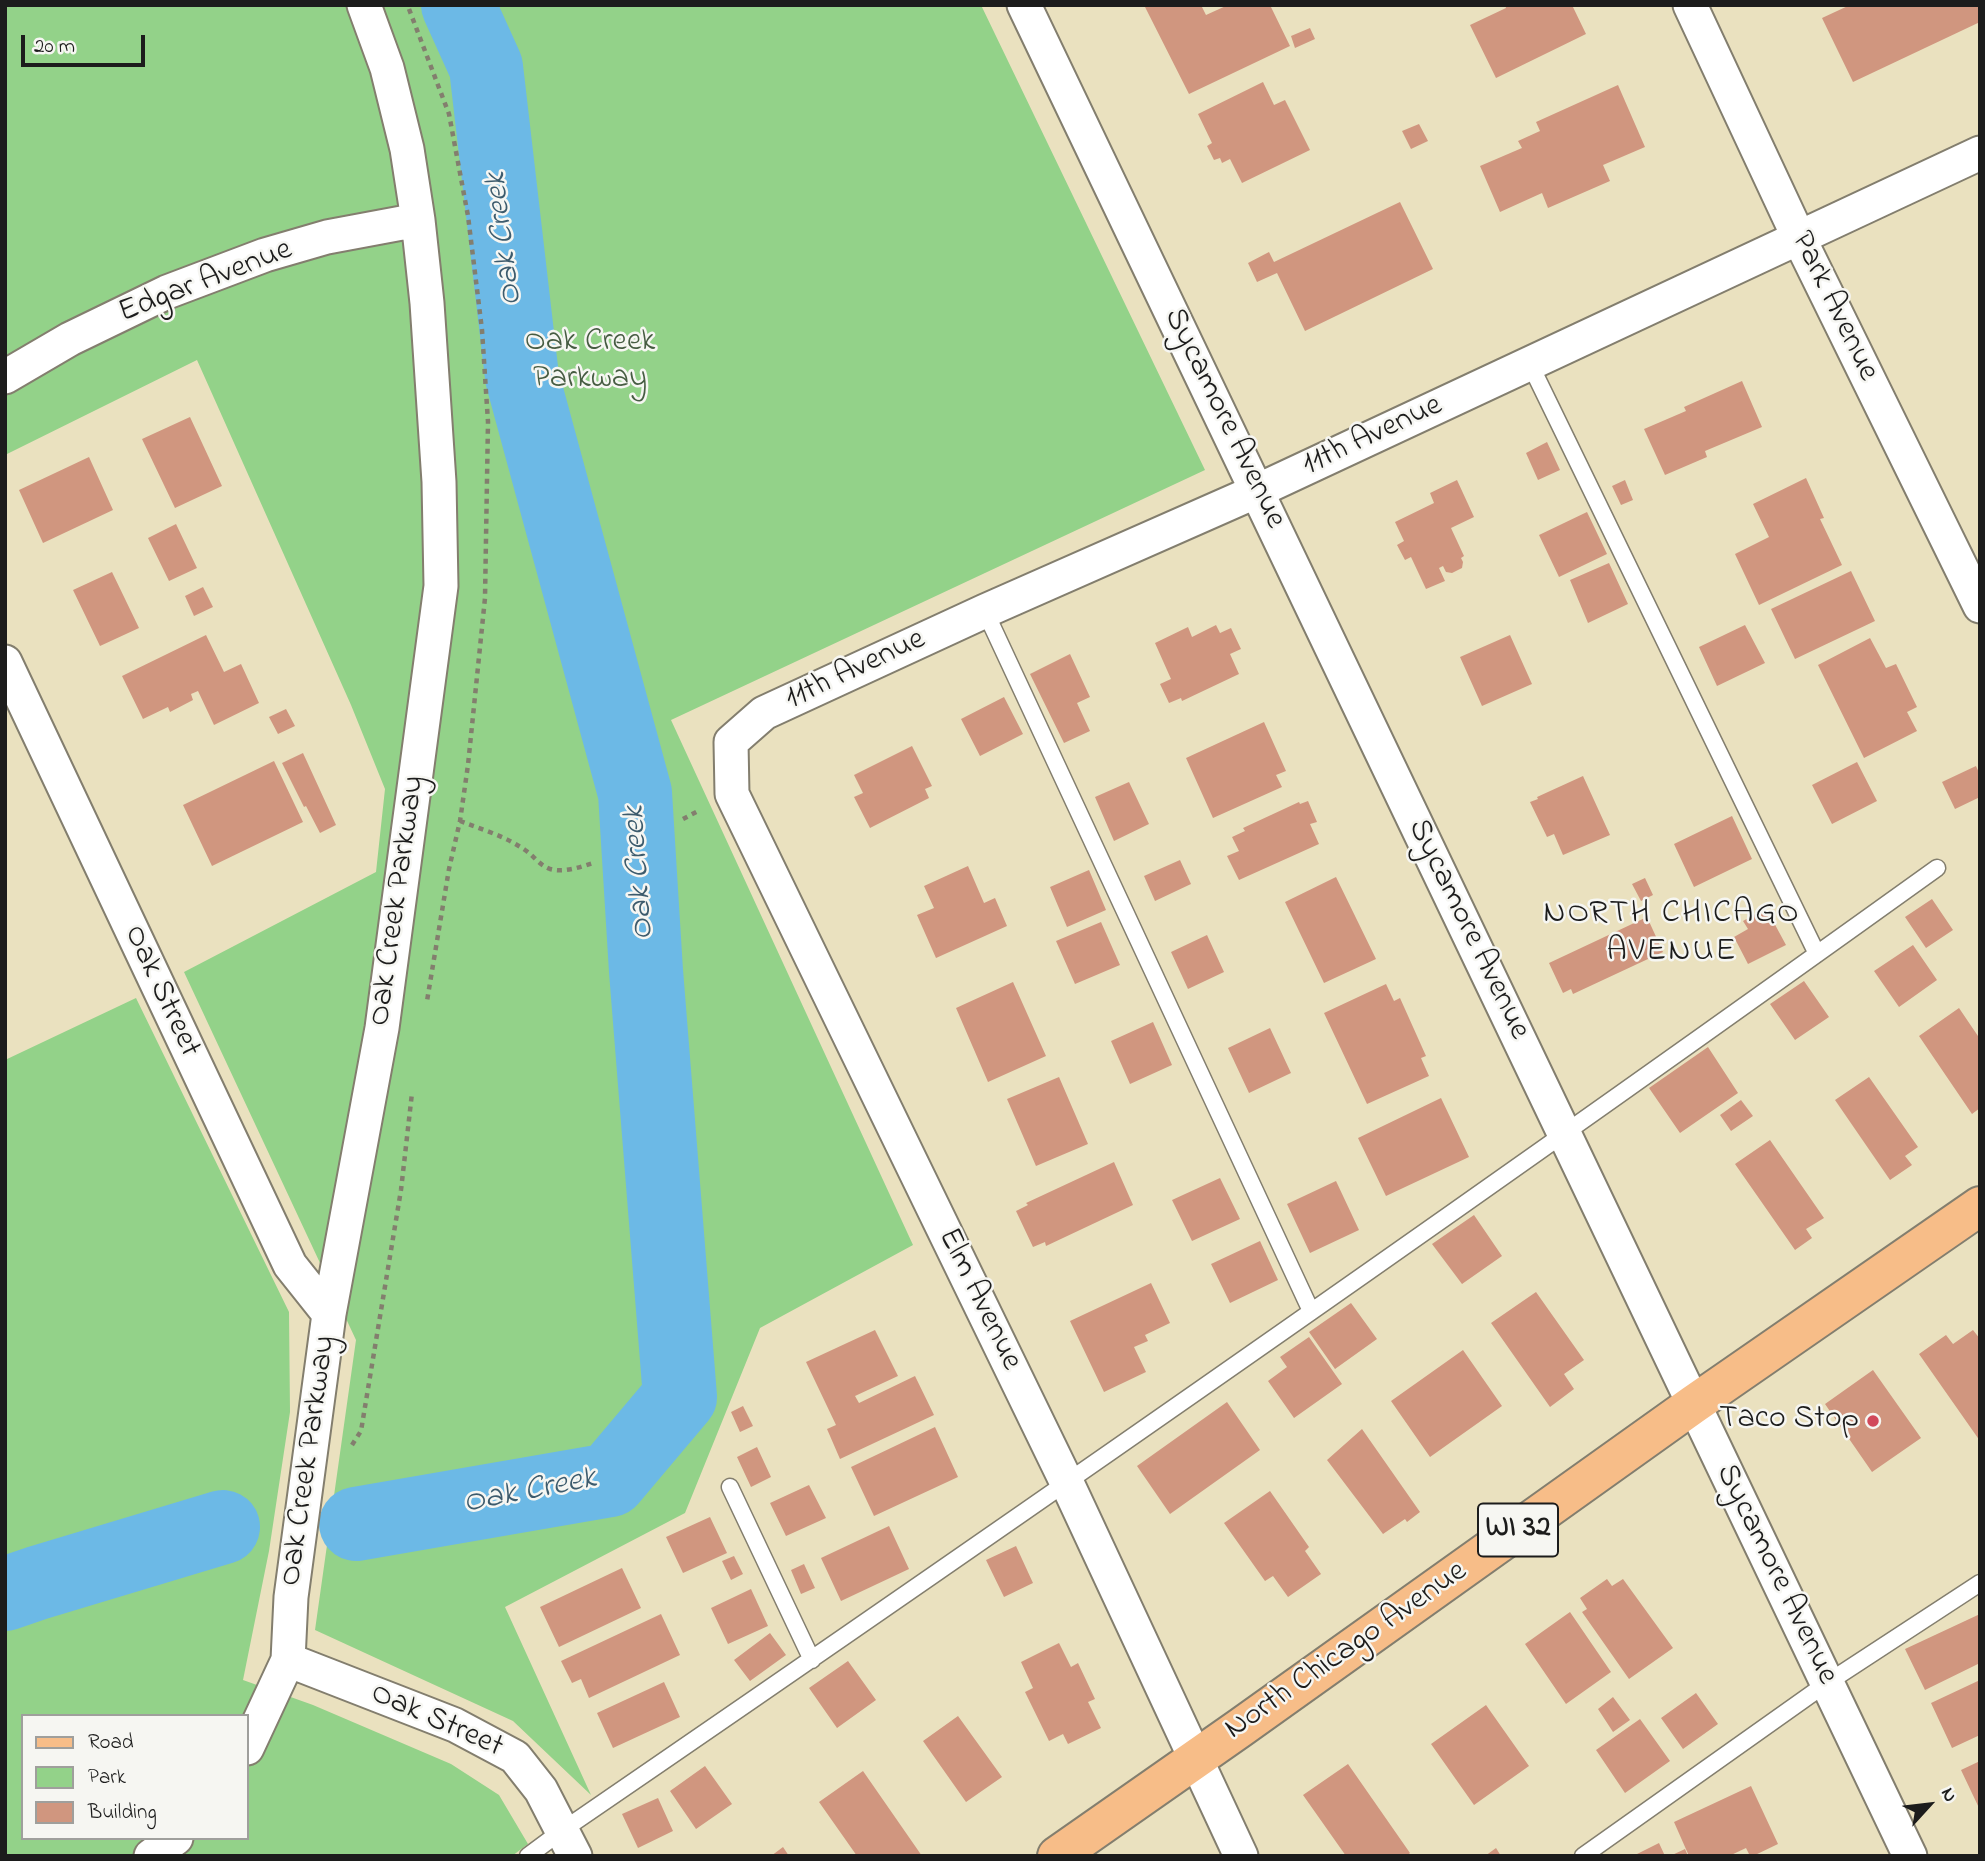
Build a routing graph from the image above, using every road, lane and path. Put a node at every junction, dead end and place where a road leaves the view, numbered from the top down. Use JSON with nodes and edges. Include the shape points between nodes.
{"nodes":[{"id":1,"x":364,"y":5,"type":"edge"},
{"id":2,"x":1024,"y":5,"type":"edge"},
{"id":3,"x":1690,"y":5,"type":"edge"},
{"id":4,"x":1980,"y":153,"type":"edge"},
{"id":5,"x":418,"y":220,"type":"junction"},
{"id":6,"x":1799,"y":238,"type":"junction"},
{"id":7,"x":1530,"y":364,"type":"junction"},
{"id":8,"x":5,"y":377,"type":"edge"},
{"id":9,"x":1257,"y":491,"type":"junction"},
{"id":10,"x":1980,"y":606,"type":"edge"},
{"id":11,"x":985,"y":611,"type":"junction"},
{"id":12,"x":5,"y":662,"type":"edge"},
{"id":13,"x":731,"y":742,"type":"joint"},
{"id":14,"x":460,"y":821,"type":"dead end"},
{"id":15,"x":593,"y":863,"type":"dead end"},
{"id":16,"x":1937,"y":868,"type":"dead end"},
{"id":17,"x":1817,"y":954,"type":"junction"},
{"id":18,"x":1564,"y":1133,"type":"junction"},
{"id":19,"x":1980,"y":1206,"type":"edge"},
{"id":20,"x":1311,"y":1311,"type":"junction"},
{"id":21,"x":330,"y":1314,"type":"junction"},
{"id":22,"x":1693,"y":1404,"type":"junction"},
{"id":23,"x":1067,"y":1483,"type":"junction"},
{"id":24,"x":730,"y":1486,"type":"dead end"},
{"id":25,"x":1980,"y":1583,"type":"edge"},
{"id":26,"x":288,"y":1660,"type":"junction"},
{"id":27,"x":812,"y":1660,"type":"junction"},
{"id":28,"x":1827,"y":1683,"type":"junction"},
{"id":29,"x":248,"y":1746,"type":"edge"},
{"id":30,"x":1195,"y":1760,"type":"junction"},
{"id":31,"x":173,"y":1840,"type":"edge"},
{"id":32,"x":569,"y":1843,"type":"edge"},
{"id":33,"x":151,"y":1856,"type":"edge"},
{"id":34,"x":528,"y":1856,"type":"edge"},
{"id":35,"x":1057,"y":1856,"type":"edge"},
{"id":36,"x":1241,"y":1856,"type":"edge"},
{"id":37,"x":1583,"y":1856,"type":"edge"},
{"id":38,"x":1910,"y":1856,"type":"edge"}],
"edges":[{"from":1,"to":5,"type":"street","name":"Oak Creek Parkway","via":[[394,95]]},
{"from":2,"to":9,"type":"street","name":"Sycamore Avenue"},
{"from":3,"to":6,"type":"street","name":"Park Avenue"},
{"from":4,"to":6,"type":"street","name":"11th Avenue"},
{"from":5,"to":8,"type":"street","name":"Edgar Avenue","via":[[327,237],[253,260],[155,298],[69,339]]},
{"from":5,"to":21,"type":"street","name":"Oak Creek Parkway","via":[[428,303],[441,586],[382,1028]]},
{"from":6,"to":7,"type":"street","name":"11th Avenue"},
{"from":6,"to":10,"type":"street","name":"Park Avenue"},
{"from":7,"to":9,"type":"street","name":"11th Avenue"},
{"from":7,"to":17,"type":"lane"},
{"from":9,"to":11,"type":"street","name":"11th Avenue"},
{"from":9,"to":18,"type":"street","name":"Sycamore Avenue"},
{"from":11,"to":13,"type":"street","name":"11th Avenue","via":[[764,713]]},
{"from":11,"to":20,"type":"lane"},
{"from":12,"to":21,"type":"street","name":"Oak Street","via":[[290,1265]]},
{"from":13,"to":23,"type":"street","name":"Elm Avenue","via":[[732,794]]},
{"from":14,"to":15,"type":"path","via":[[525,850],[551,869],[571,870]]},
{"from":16,"to":17,"type":"lane"},
{"from":17,"to":18,"type":"lane"},
{"from":18,"to":20,"type":"lane"},
{"from":18,"to":22,"type":"street","name":"Sycamore Avenue"},
{"from":19,"to":22,"type":"main road","name":"North Chicago Avenue","number":"WI 32"},
{"from":20,"to":23,"type":"lane"},
{"from":21,"to":26,"type":"street","name":"Oak Creek Parkway","via":[[292,1597]]},
{"from":22,"to":28,"type":"street","name":"Sycamore Avenue"},
{"from":22,"to":30,"type":"main road","name":"North Chicago Avenue","number":"WI 32"},
{"from":23,"to":27,"type":"lane"},
{"from":23,"to":30,"type":"street","name":"Elm Avenue"},
{"from":24,"to":27,"type":"lane"},
{"from":25,"to":28,"type":"lane"},
{"from":26,"to":29,"type":"street","name":"Oak Creek Parkway"},
{"from":26,"to":32,"type":"street","name":"Oak Street","via":[[455,1725],[515,1757],[541,1790]]},
{"from":27,"to":32,"type":"lane"},
{"from":28,"to":37,"type":"lane"},
{"from":28,"to":38,"type":"street","name":"Sycamore Avenue"},
{"from":30,"to":35,"type":"main road","name":"North Chicago Avenue","number":"WI 32"},
{"from":30,"to":36,"type":"street","name":"Elm Avenue"},
{"from":31,"to":33,"type":"street"},
{"from":32,"to":34,"type":"lane"}]}
